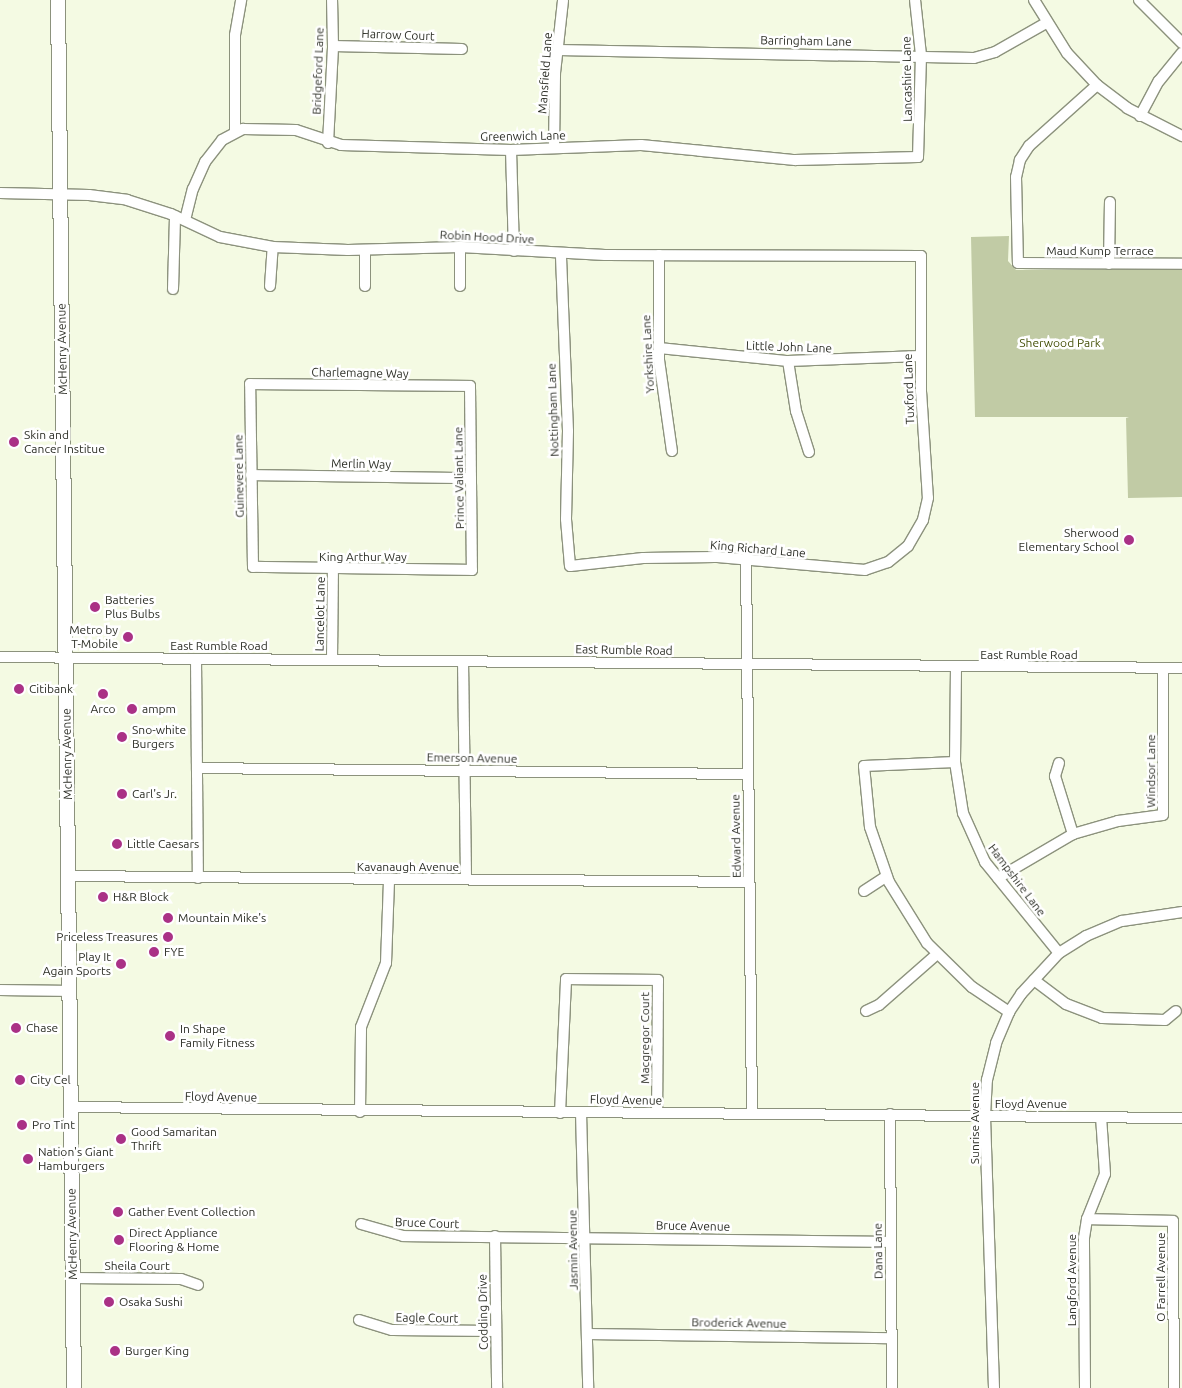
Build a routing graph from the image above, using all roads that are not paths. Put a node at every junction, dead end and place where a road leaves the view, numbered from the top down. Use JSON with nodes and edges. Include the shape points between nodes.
{"nodes":[{"id":1,"x":58,"y":0,"type":"edge"},
{"id":2,"x":241,"y":0,"type":"edge"},
{"id":3,"x":332,"y":0,"type":"edge"},
{"id":4,"x":563,"y":0,"type":"edge"},
{"id":5,"x":915,"y":0,"type":"edge"},
{"id":6,"x":1034,"y":0,"type":"edge"},
{"id":7,"x":1139,"y":0,"type":"edge"},
{"id":8,"x":1046,"y":23,"type":"junction"},
{"id":9,"x":1182,"y":43,"type":"edge"},
{"id":10,"x":333,"y":46,"type":"junction"},
{"id":11,"x":462,"y":49,"type":"dead end"},
{"id":12,"x":558,"y":50,"type":"junction"},
{"id":13,"x":1182,"y":53,"type":"edge"},
{"id":14,"x":921,"y":55,"type":"junction"},
{"id":15,"x":1097,"y":85,"type":"junction"},
{"id":16,"x":1140,"y":116,"type":"junction"},
{"id":17,"x":235,"y":131,"type":"junction"},
{"id":18,"x":1182,"y":136,"type":"edge"},
{"id":19,"x":328,"y":143,"type":"junction"},
{"id":20,"x":554,"y":148,"type":"junction"},
{"id":21,"x":511,"y":150,"type":"junction"},
{"id":22,"x":918,"y":157,"type":"joint"},
{"id":23,"x":0,"y":193,"type":"edge"},
{"id":24,"x":60,"y":195,"type":"junction"},
{"id":25,"x":1110,"y":202,"type":"dead end"},
{"id":26,"x":175,"y":216,"type":"junction"},
{"id":27,"x":185,"y":220,"type":"junction"},
{"id":28,"x":272,"y":247,"type":"junction"},
{"id":29,"x":460,"y":247,"type":"junction"},
{"id":30,"x":365,"y":250,"type":"junction"},
{"id":31,"x":514,"y":250,"type":"junction"},
{"id":32,"x":562,"y":253,"type":"junction"},
{"id":33,"x":659,"y":255,"type":"junction"},
{"id":34,"x":922,"y":256,"type":"joint"},
{"id":35,"x":1109,"y":264,"type":"junction"},
{"id":36,"x":1182,"y":264,"type":"edge"},
{"id":37,"x":270,"y":286,"type":"dead end"},
{"id":38,"x":365,"y":286,"type":"dead end"},
{"id":39,"x":460,"y":286,"type":"dead end"},
{"id":40,"x":173,"y":289,"type":"dead end"},
{"id":41,"x":659,"y":348,"type":"junction"},
{"id":42,"x":920,"y":356,"type":"junction"},
{"id":43,"x":788,"y":361,"type":"junction"},
{"id":44,"x":250,"y":384,"type":"joint"},
{"id":45,"x":470,"y":386,"type":"joint"},
{"id":46,"x":672,"y":451,"type":"dead end"},
{"id":47,"x":810,"y":452,"type":"dead end"},
{"id":48,"x":252,"y":475,"type":"junction"},
{"id":49,"x":471,"y":478,"type":"junction"},
{"id":50,"x":923,"y":520,"type":"joint"},
{"id":51,"x":746,"y":558,"type":"junction"},
{"id":52,"x":570,"y":566,"type":"joint"},
{"id":53,"x":253,"y":567,"type":"joint"},
{"id":54,"x":333,"y":569,"type":"junction"},
{"id":55,"x":472,"y":570,"type":"joint"},
{"id":56,"x":0,"y":657,"type":"edge"},
{"id":57,"x":66,"y":658,"type":"junction"},
{"id":58,"x":196,"y":659,"type":"junction"},
{"id":59,"x":332,"y":660,"type":"junction"},
{"id":60,"x":463,"y":661,"type":"junction"},
{"id":61,"x":745,"y":664,"type":"junction"},
{"id":62,"x":956,"y":667,"type":"junction"},
{"id":63,"x":1163,"y":668,"type":"junction"},
{"id":64,"x":1182,"y":668,"type":"edge"},
{"id":65,"x":955,"y":762,"type":"junction"},
{"id":66,"x":1058,"y":763,"type":"dead end"},
{"id":67,"x":197,"y":768,"type":"junction"},
{"id":68,"x":465,"y":771,"type":"junction"},
{"id":69,"x":747,"y":774,"type":"junction"},
{"id":70,"x":1073,"y":834,"type":"junction"},
{"id":71,"x":67,"y":876,"type":"junction"},
{"id":72,"x":886,"y":876,"type":"junction"},
{"id":73,"x":198,"y":878,"type":"junction"},
{"id":74,"x":998,"y":878,"type":"junction"},
{"id":75,"x":466,"y":879,"type":"junction"},
{"id":76,"x":389,"y":880,"type":"junction"},
{"id":77,"x":749,"y":882,"type":"junction"},
{"id":78,"x":864,"y":891,"type":"dead end"},
{"id":79,"x":1182,"y":912,"type":"edge"},
{"id":80,"x":1059,"y":953,"type":"junction"},
{"id":81,"x":937,"y":954,"type":"junction"},
{"id":82,"x":1034,"y":980,"type":"junction"},
{"id":83,"x":0,"y":990,"type":"edge"},
{"id":84,"x":69,"y":991,"type":"junction"},
{"id":85,"x":866,"y":1011,"type":"dead end"},
{"id":86,"x":1176,"y":1011,"type":"dead end"},
{"id":87,"x":1009,"y":1012,"type":"junction"},
{"id":88,"x":70,"y":1107,"type":"junction"},
{"id":89,"x":360,"y":1112,"type":"junction"},
{"id":90,"x":560,"y":1112,"type":"junction"},
{"id":91,"x":581,"y":1112,"type":"junction"},
{"id":92,"x":657,"y":1113,"type":"junction"},
{"id":93,"x":752,"y":1113,"type":"junction"},
{"id":94,"x":890,"y":1114,"type":"junction"},
{"id":95,"x":985,"y":1116,"type":"junction"},
{"id":96,"x":1101,"y":1117,"type":"junction"},
{"id":97,"x":1182,"y":1118,"type":"edge"},
{"id":98,"x":1087,"y":1219,"type":"junction"},
{"id":99,"x":361,"y":1224,"type":"dead end"},
{"id":100,"x":495,"y":1236,"type":"junction"},
{"id":101,"x":586,"y":1236,"type":"junction"},
{"id":102,"x":890,"y":1242,"type":"junction"},
{"id":103,"x":73,"y":1278,"type":"junction"},
{"id":104,"x":198,"y":1285,"type":"dead end"},
{"id":105,"x":359,"y":1320,"type":"dead end"},
{"id":106,"x":496,"y":1331,"type":"junction"},
{"id":107,"x":587,"y":1334,"type":"junction"},
{"id":108,"x":892,"y":1338,"type":"junction"},
{"id":109,"x":74,"y":1388,"type":"edge"},
{"id":110,"x":496,"y":1388,"type":"edge"},
{"id":111,"x":588,"y":1388,"type":"edge"},
{"id":112,"x":892,"y":1388,"type":"edge"},
{"id":113,"x":994,"y":1388,"type":"edge"},
{"id":114,"x":1085,"y":1388,"type":"edge"},
{"id":115,"x":1174,"y":1388,"type":"edge"}],
"edges":[{"from":1,"to":24,"type":"main road","name":"McHenry Avenue"},
{"from":2,"to":17,"type":"street","via":[[235,35]]},
{"from":3,"to":10,"type":"street","name":"Bridgeford Lane"},
{"from":4,"to":12,"type":"street","name":"Mansfield Lane"},
{"from":5,"to":14,"type":"street","name":"Lancashire Lane"},
{"from":6,"to":8,"type":"street"},
{"from":7,"to":9,"type":"street"},
{"from":8,"to":14,"type":"street","name":"Barringham Lane","via":[[985,56]]},
{"from":8,"to":15,"type":"street","via":[[1067,53]]},
{"from":10,"to":11,"type":"street","name":"Harrow Court"},
{"from":10,"to":19,"type":"street","name":"Bridgeford Lane"},
{"from":12,"to":14,"type":"street","name":"Barringham Lane"},
{"from":12,"to":20,"type":"street","name":"Mansfield Lane"},
{"from":13,"to":16,"type":"street"},
{"from":14,"to":22,"type":"street","name":"Lancashire Lane"},
{"from":15,"to":16,"type":"street"},
{"from":15,"to":35,"type":"street","name":"Maud Kump Terrace","via":[[1029,146],[1020,160],[1016,177],[1018,263]]},
{"from":16,"to":18,"type":"street"},
{"from":17,"to":19,"type":"street","name":"Greenwich Lane","via":[[287,129]]},
{"from":17,"to":27,"type":"street","via":[[222,140],[206,162],[193,189]]},
{"from":19,"to":21,"type":"street","name":"Greenwich Lane"},
{"from":20,"to":21,"type":"street","name":"Greenwich Lane"},
{"from":20,"to":22,"type":"street","name":"Greenwich Lane","via":[[665,147],[795,160]]},
{"from":21,"to":31,"type":"street"},
{"from":23,"to":24,"type":"street","name":"Robin Hood Drive"},
{"from":24,"to":26,"type":"street","name":"Robin Hood Drive","via":[[120,198]]},
{"from":24,"to":57,"type":"main road","name":"McHenry Avenue"},
{"from":25,"to":35,"type":"street"},
{"from":26,"to":27,"type":"street","name":"Robin Hood Drive"},
{"from":26,"to":40,"type":"street"},
{"from":27,"to":28,"type":"street","name":"Robin Hood Drive","via":[[220,237]]},
{"from":28,"to":30,"type":"street","name":"Robin Hood Drive"},
{"from":28,"to":37,"type":"street"},
{"from":29,"to":30,"type":"street","name":"Robin Hood Drive"},
{"from":29,"to":31,"type":"street","name":"Robin Hood Drive"},
{"from":29,"to":39,"type":"street"},
{"from":30,"to":38,"type":"street"},
{"from":31,"to":32,"type":"street","name":"Robin Hood Drive"},
{"from":32,"to":33,"type":"street","name":"Robin Hood Drive"},
{"from":32,"to":52,"type":"street","name":"Nottingham Lane","via":[[568,431],[566,519]]},
{"from":33,"to":34,"type":"street","name":"Robin Hood Drive"},
{"from":33,"to":41,"type":"street","name":"Yorkshire Lane"},
{"from":34,"to":42,"type":"street","name":"Tuxford Lane"},
{"from":35,"to":36,"type":"street","name":"Maud Kump Terrace"},
{"from":41,"to":43,"type":"street","name":"Little John Lane"},
{"from":41,"to":46,"type":"street","name":"Yorkshire Lane","via":[[662,393]]},
{"from":42,"to":43,"type":"street","name":"Little John Lane"},
{"from":42,"to":50,"type":"street","name":"Tuxford Lane","via":[[928,486]]},
{"from":43,"to":47,"type":"street","via":[[796,411]]},
{"from":44,"to":45,"type":"street","name":"Charlemagne Way"},
{"from":44,"to":48,"type":"street","name":"Guinevere Lane"},
{"from":45,"to":49,"type":"street","name":"Prince Valiant Lane"},
{"from":48,"to":49,"type":"street","name":"Merlin Way"},
{"from":48,"to":53,"type":"street","name":"Guinevere Lane"},
{"from":49,"to":55,"type":"street","name":"Prince Valiant Lane"},
{"from":50,"to":51,"type":"street","name":"King Richard Lane","via":[[903,550],[888,562],[865,570]]},
{"from":51,"to":52,"type":"street","name":"King Richard Lane","via":[[643,558]]},
{"from":51,"to":61,"type":"street","name":"Edward Avenue"},
{"from":53,"to":54,"type":"street","name":"King Arthur Way"},
{"from":54,"to":55,"type":"street","name":"King Arthur Way"},
{"from":54,"to":59,"type":"street","name":"Lancelot Lane"},
{"from":56,"to":57,"type":"street","name":"East Rumble Road"},
{"from":57,"to":58,"type":"street","name":"East Rumble Road"},
{"from":57,"to":71,"type":"main road","name":"McHenry Avenue"},
{"from":58,"to":59,"type":"street","name":"East Rumble Road"},
{"from":58,"to":67,"type":"street"},
{"from":59,"to":60,"type":"street","name":"East Rumble Road"},
{"from":60,"to":61,"type":"street","name":"East Rumble Road"},
{"from":60,"to":68,"type":"street"},
{"from":61,"to":62,"type":"street","name":"East Rumble Road"},
{"from":61,"to":69,"type":"street","name":"Edward Avenue"},
{"from":62,"to":63,"type":"street","name":"East Rumble Road"},
{"from":62,"to":65,"type":"street","name":"Hampshire Lane"},
{"from":63,"to":64,"type":"street","name":"East Rumble Road"},
{"from":63,"to":70,"type":"street","name":"Windsor Lane","via":[[1163,815],[1118,821]]},
{"from":65,"to":72,"type":"street","via":[[864,766],[870,827]]},
{"from":65,"to":74,"type":"street","name":"Hampshire Lane","via":[[958,790],[974,843]]},
{"from":66,"to":70,"type":"street","via":[[1054,776]]},
{"from":67,"to":68,"type":"street","name":"Emerson Avenue"},
{"from":67,"to":73,"type":"street"},
{"from":68,"to":69,"type":"street","name":"Emerson Avenue"},
{"from":68,"to":75,"type":"street"},
{"from":69,"to":77,"type":"street","name":"Edward Avenue"},
{"from":70,"to":74,"type":"street","name":"Windsor Lane"},
{"from":71,"to":73,"type":"street","name":"Kavanaugh Avenue"},
{"from":71,"to":84,"type":"main road","name":"McHenry Avenue"},
{"from":72,"to":78,"type":"street"},
{"from":72,"to":81,"type":"street","via":[[912,924]]},
{"from":73,"to":76,"type":"street","name":"Kavanaugh Avenue"},
{"from":74,"to":80,"type":"street","name":"Hampshire Lane"},
{"from":75,"to":76,"type":"street","name":"Kavanaugh Avenue"},
{"from":75,"to":77,"type":"street","name":"Kavanaugh Avenue"},
{"from":76,"to":89,"type":"street","via":[[386,963],[361,1027]]},
{"from":77,"to":93,"type":"street","name":"Edward Avenue"},
{"from":79,"to":80,"type":"street","name":"Sunrise Avenue","via":[[1122,921],[1086,936]]},
{"from":80,"to":82,"type":"street","name":"Sunrise Avenue"},
{"from":81,"to":85,"type":"street","via":[[879,1005]]},
{"from":81,"to":87,"type":"street","via":[[972,987]]},
{"from":82,"to":86,"type":"street","via":[[1066,1004],[1102,1018],[1166,1020]]},
{"from":82,"to":87,"type":"street","name":"Sunrise Avenue"},
{"from":83,"to":84,"type":"street"},
{"from":84,"to":88,"type":"main road","name":"McHenry Avenue"},
{"from":87,"to":95,"type":"street","name":"Sunrise Avenue","via":[[990,1063]]},
{"from":88,"to":89,"type":"street","name":"Floyd Avenue"},
{"from":88,"to":103,"type":"main road","name":"McHenry Avenue"},
{"from":89,"to":90,"type":"street","name":"Floyd Avenue"},
{"from":90,"to":91,"type":"street","name":"Floyd Avenue"},
{"from":90,"to":92,"type":"street","name":"Macgregor Court","via":[[566,979],[658,980]]},
{"from":91,"to":92,"type":"street","name":"Floyd Avenue"},
{"from":91,"to":101,"type":"street","name":"Jasmin Avenue"},
{"from":92,"to":93,"type":"street","name":"Floyd Avenue"},
{"from":93,"to":94,"type":"street","name":"Floyd Avenue"},
{"from":94,"to":95,"type":"street","name":"Floyd Avenue"},
{"from":94,"to":102,"type":"street","name":"Dana Lane"},
{"from":95,"to":96,"type":"street","name":"Floyd Avenue"},
{"from":95,"to":113,"type":"street","name":"Sunrise Avenue"},
{"from":96,"to":97,"type":"street","name":"Floyd Avenue"},
{"from":96,"to":98,"type":"street","name":"Langford Avenue","via":[[1105,1174]]},
{"from":98,"to":114,"type":"street","name":"Langford Avenue","via":[[1084,1238]]},
{"from":98,"to":115,"type":"street","name":"O Farrell Avenue","via":[[1173,1221]]},
{"from":99,"to":100,"type":"street","name":"Bruce Court","via":[[404,1236]]},
{"from":100,"to":101,"type":"street","name":"Bruce Avenue"},
{"from":100,"to":106,"type":"street","name":"Codding Drive"},
{"from":101,"to":102,"type":"street","name":"Bruce Avenue"},
{"from":101,"to":107,"type":"street","name":"Jasmin Avenue"},
{"from":102,"to":108,"type":"street","name":"Dana Lane"},
{"from":103,"to":104,"type":"street","name":"Sheila Court","via":[[181,1279]]},
{"from":103,"to":109,"type":"main road","name":"McHenry Avenue"},
{"from":105,"to":106,"type":"street","name":"Eagle Court","via":[[392,1330]]},
{"from":106,"to":110,"type":"street","name":"Codding Drive"},
{"from":107,"to":108,"type":"street","name":"Broderick Avenue"},
{"from":107,"to":111,"type":"street","name":"Jasmin Avenue"},
{"from":108,"to":112,"type":"street","name":"Dana Lane"}]}
